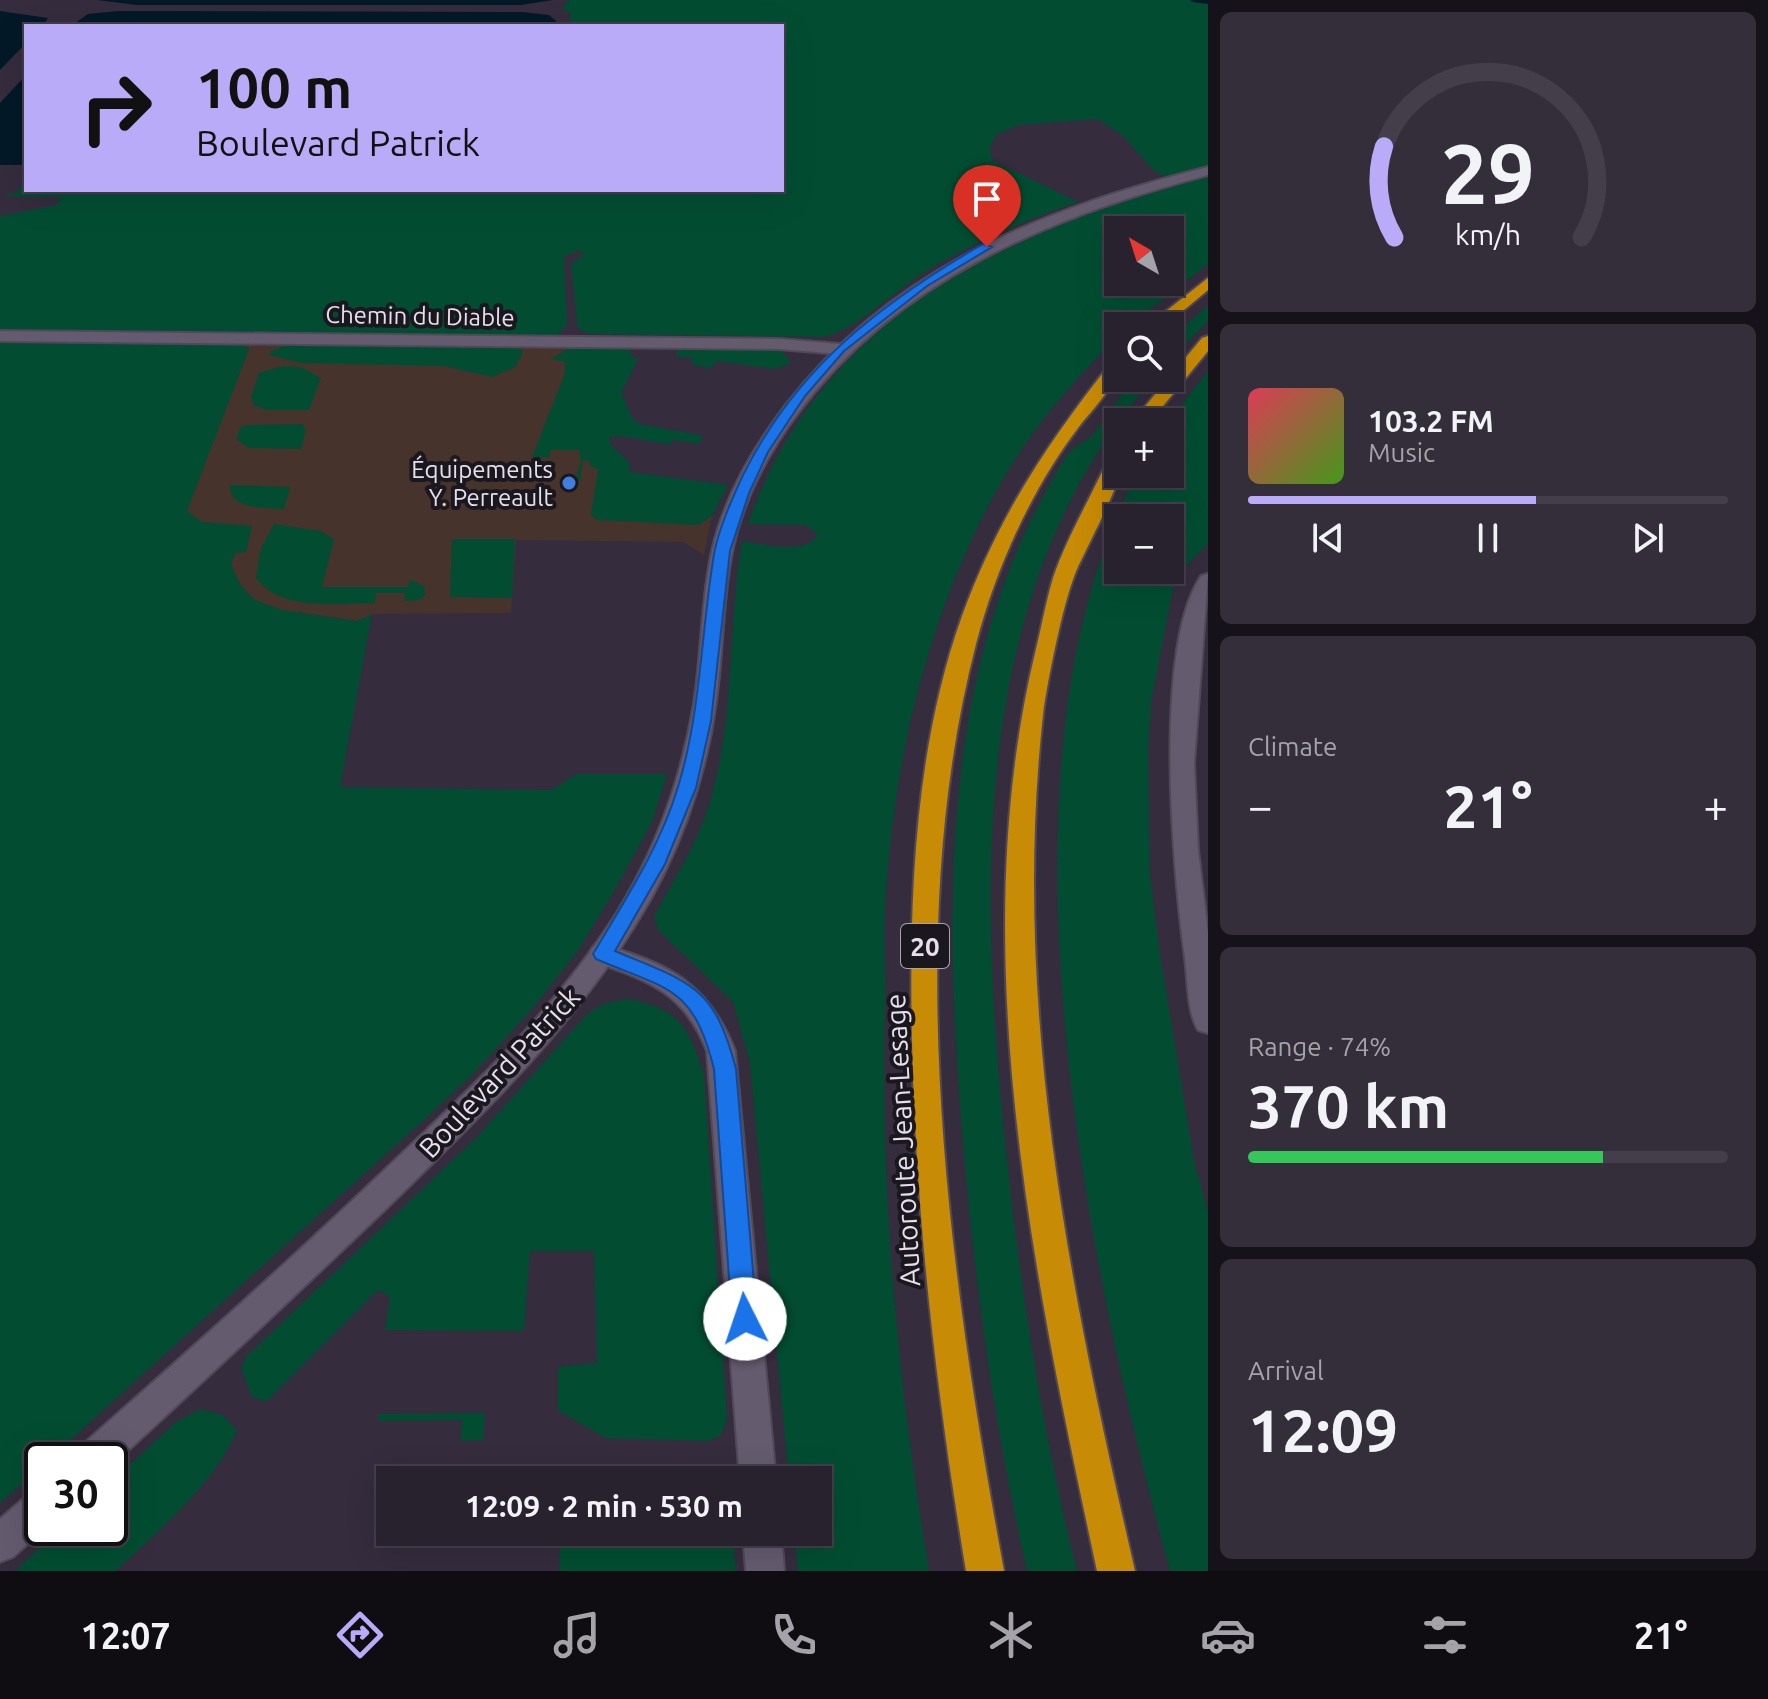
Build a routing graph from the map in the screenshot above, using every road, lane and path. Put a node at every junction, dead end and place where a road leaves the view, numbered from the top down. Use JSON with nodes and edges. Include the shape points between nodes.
{"nodes":[{"id":1,"x":1208,"y":171,"type":"edge"},
{"id":2,"x":1208,"y":282,"type":"edge"},
{"id":3,"x":1172,"y":312,"type":"edge"},
{"id":4,"x":0,"y":336,"type":"edge"},
{"id":5,"x":1208,"y":341,"type":"edge"},
{"id":6,"x":840,"y":349,"type":"junction"},
{"id":7,"x":1104,"y":382,"type":"edge"},
{"id":8,"x":1153,"y":408,"type":"edge"},
{"id":9,"x":1104,"y":484,"type":"edge"},
{"id":10,"x":1208,"y":580,"type":"edge"},
{"id":11,"x":603,"y":954,"type":"junction"},
{"id":12,"x":1208,"y":1023,"type":"edge"},
{"id":13,"x":112,"y":1442,"type":"edge"},
{"id":14,"x":757,"y":1466,"type":"edge"},
{"id":15,"x":24,"y":1522,"type":"edge"},
{"id":16,"x":0,"y":1544,"type":"edge"},
{"id":17,"x":763,"y":1546,"type":"edge"},
{"id":18,"x":765,"y":1571,"type":"edge"},
{"id":19,"x":985,"y":1571,"type":"edge"},
{"id":20,"x":1116,"y":1571,"type":"edge"}],
"edges":[{"from":1,"to":6,"type":"street","name":"Boulevard Patrick","via":[[1085,206],[987,247],[923,284]]},
{"from":2,"to":3,"type":"highway"},
{"from":4,"to":6,"type":"street","name":"Chemin du Diable","via":[[779,344]]},
{"from":5,"to":8,"type":"highway"},
{"from":6,"to":11,"type":"street","name":"Boulevard Patrick","via":[[789,409],[742,493],[722,551],[705,699],[689,780],[656,864]]},
{"from":7,"to":19,"type":"highway","name":"Autoroute Jean-Lesage","number":"20","via":[[1048,454],[997,550],[959,661],[933,788],[925,967],[935,1213],[949,1350]]},
{"from":9,"to":20,"type":"highway","via":[[1082,527],[1051,619],[1027,744],[1021,851],[1024,1008],[1042,1186],[1067,1346]]},
{"from":10,"to":12,"type":"street","via":[[1192,623],[1182,745],[1186,884]]},
{"from":11,"to":13,"type":"street","name":"Boulevard Patrick","via":[[467,1111]]},
{"from":11,"to":14,"type":"street","via":[[685,989],[709,1018],[721,1051]]},
{"from":15,"to":16,"type":"street"},
{"from":17,"to":18,"type":"street"}]}
